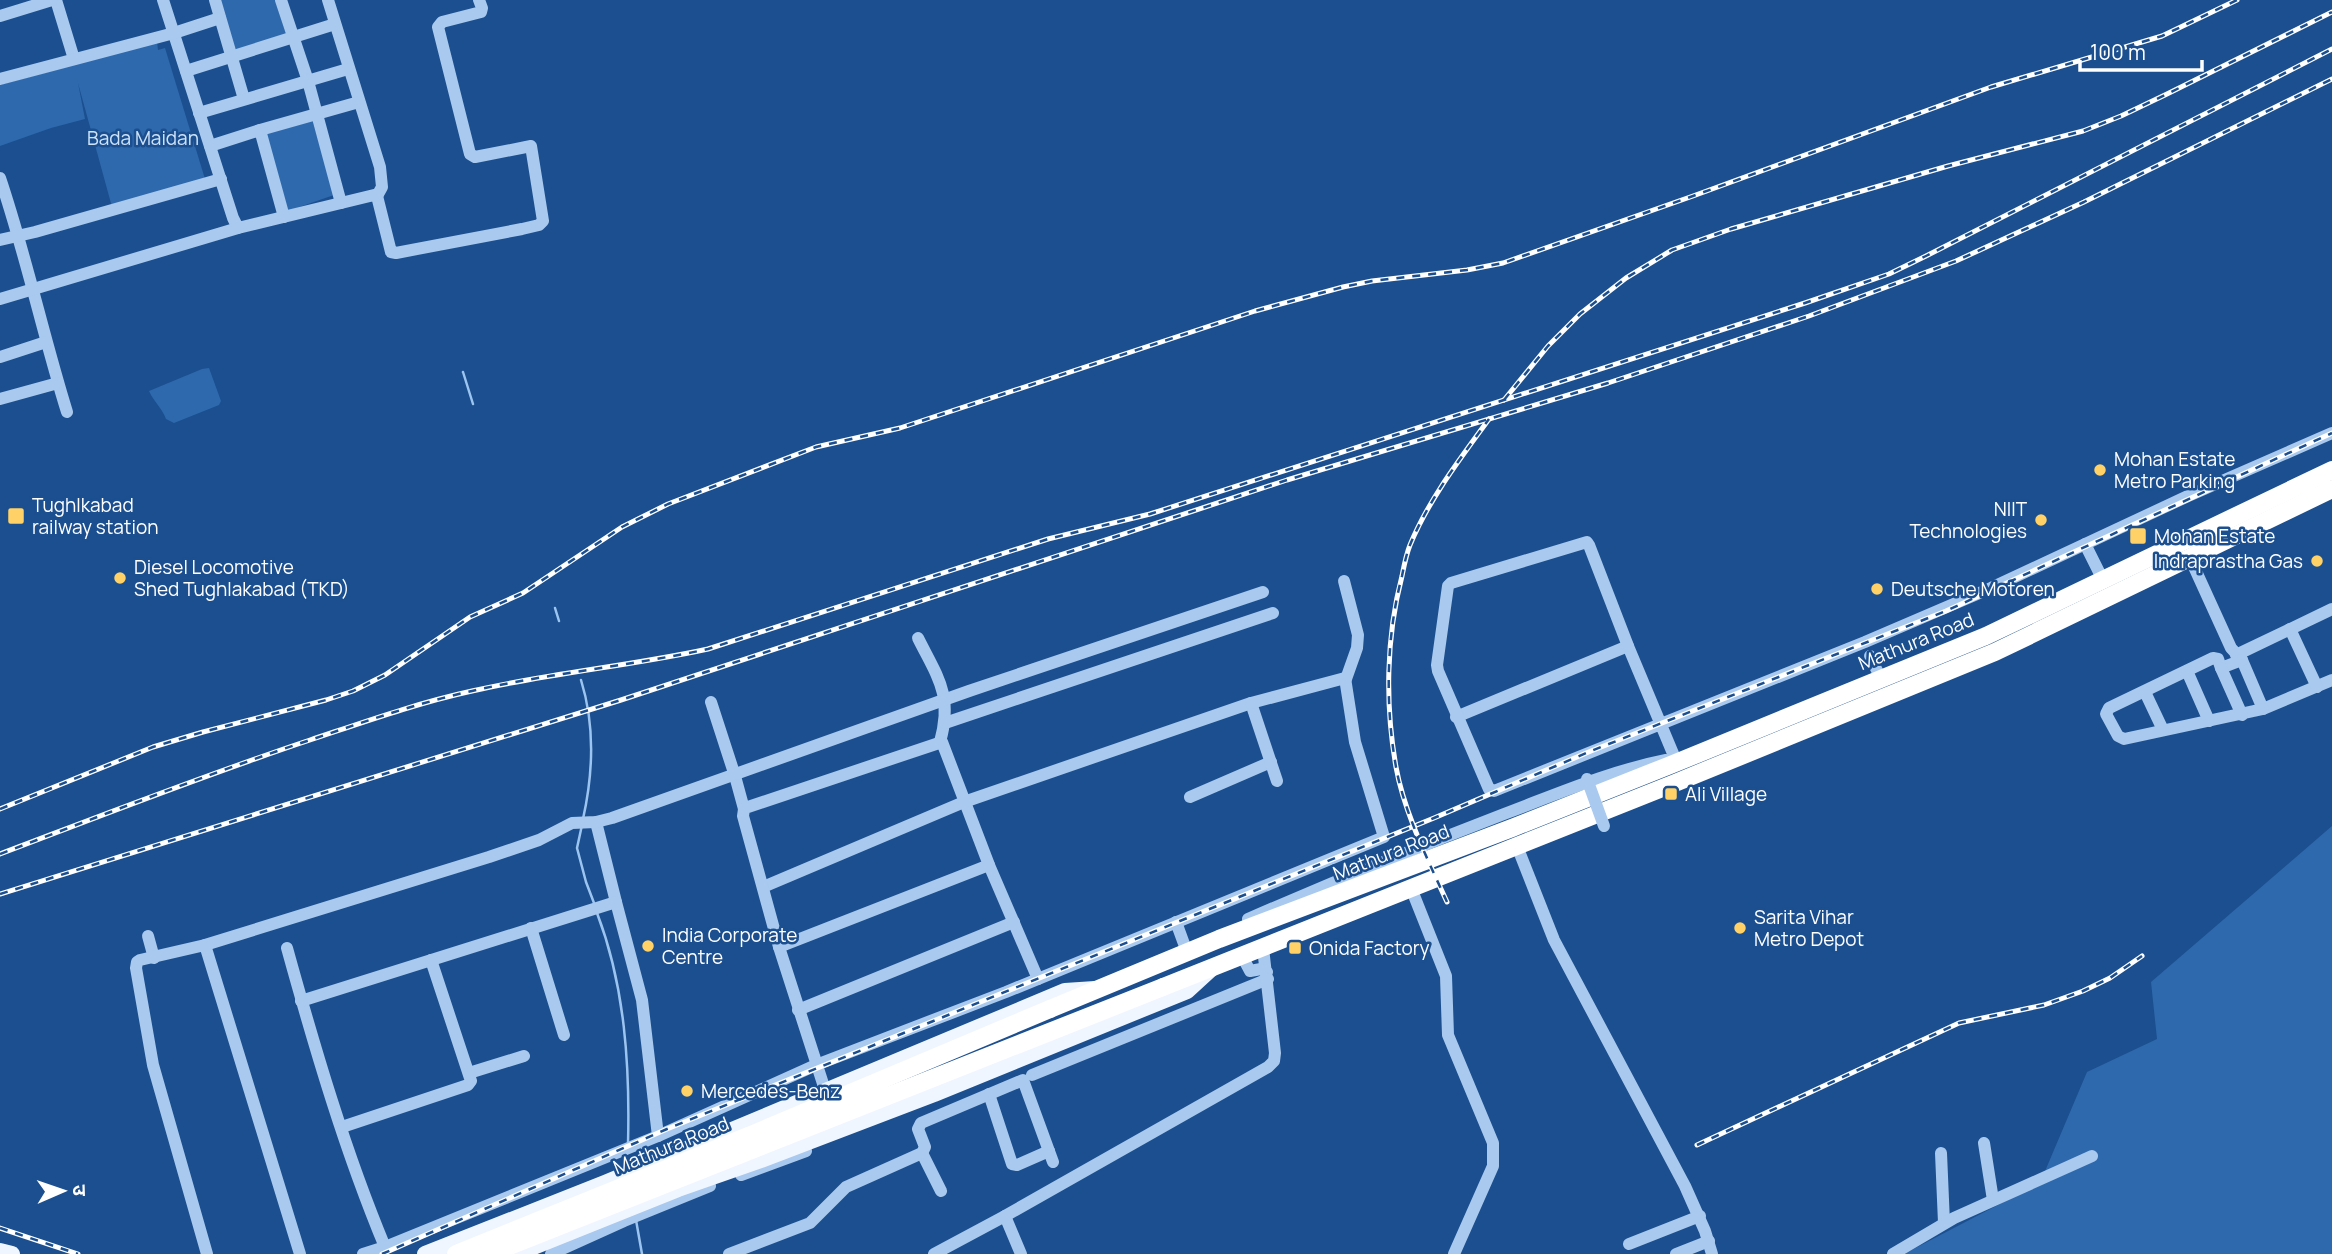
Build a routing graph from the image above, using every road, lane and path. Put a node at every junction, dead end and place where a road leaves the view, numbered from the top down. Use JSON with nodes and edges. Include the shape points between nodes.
{"nodes":[{"id":1,"x":54,"y":0,"type":"edge"},
{"id":2,"x":163,"y":0,"type":"edge"},
{"id":3,"x":215,"y":0,"type":"edge"},
{"id":4,"x":281,"y":0,"type":"edge"},
{"id":5,"x":328,"y":0,"type":"edge"},
{"id":6,"x":479,"y":0,"type":"edge"},
{"id":7,"x":0,"y":16,"type":"edge"},
{"id":8,"x":220,"y":18,"type":"junction"},
{"id":9,"x":335,"y":24,"type":"junction"},
{"id":10,"x":174,"y":33,"type":"junction"},
{"id":11,"x":293,"y":36,"type":"junction"},
{"id":12,"x":232,"y":56,"type":"junction"},
{"id":13,"x":74,"y":59,"type":"junction"},
{"id":14,"x":348,"y":69,"type":"junction"},
{"id":15,"x":186,"y":71,"type":"junction"},
{"id":16,"x":0,"y":79,"type":"edge"},
{"id":17,"x":308,"y":81,"type":"junction"},
{"id":18,"x":244,"y":99,"type":"junction"},
{"id":19,"x":359,"y":102,"type":"junction"},
{"id":20,"x":200,"y":113,"type":"junction"},
{"id":21,"x":317,"y":113,"type":"junction"},
{"id":22,"x":260,"y":130,"type":"junction"},
{"id":23,"x":210,"y":146,"type":"junction"},
{"id":24,"x":0,"y":178,"type":"edge"},
{"id":25,"x":220,"y":179,"type":"junction"},
{"id":26,"x":377,"y":196,"type":"junction"},
{"id":27,"x":341,"y":203,"type":"junction"},
{"id":28,"x":5,"y":207,"type":"edge"},
{"id":29,"x":284,"y":217,"type":"junction"},
{"id":30,"x":238,"y":228,"type":"junction"},
{"id":31,"x":19,"y":235,"type":"junction"},
{"id":32,"x":0,"y":240,"type":"edge"},
{"id":33,"x":34,"y":289,"type":"junction"},
{"id":34,"x":0,"y":299,"type":"edge"},
{"id":35,"x":47,"y":342,"type":"junction"},
{"id":36,"x":0,"y":357,"type":"edge"},
{"id":37,"x":58,"y":383,"type":"junction"},
{"id":38,"x":0,"y":399,"type":"edge"},
{"id":39,"x":67,"y":412,"type":"dead end"},
{"id":40,"x":2332,"y":433,"type":"edge"},
{"id":41,"x":2332,"y":470,"type":"edge"},
{"id":42,"x":2332,"y":489,"type":"edge"},
{"id":43,"x":2085,"y":544,"type":"junction"},
{"id":44,"x":2190,"y":558,"type":"junction"},
{"id":45,"x":2103,"y":580,"type":"junction"},
{"id":46,"x":1344,"y":581,"type":"dead end"},
{"id":47,"x":1263,"y":592,"type":"dead end"},
{"id":48,"x":2332,"y":609,"type":"edge"},
{"id":49,"x":1273,"y":613,"type":"dead end"},
{"id":50,"x":2290,"y":629,"type":"junction"},
{"id":51,"x":918,"y":638,"type":"dead end"},
{"id":52,"x":1628,"y":646,"type":"junction"},
{"id":53,"x":1870,"y":656,"type":"dead end"},
{"id":54,"x":2239,"y":657,"type":"junction"},
{"id":55,"x":2221,"y":668,"type":"junction"},
{"id":56,"x":2187,"y":671,"type":"junction"},
{"id":57,"x":1346,"y":679,"type":"junction"},
{"id":58,"x":1881,"y":679,"type":"junction"},
{"id":59,"x":2332,"y":680,"type":"edge"},
{"id":60,"x":2317,"y":687,"type":"junction"},
{"id":61,"x":2145,"y":692,"type":"junction"},
{"id":62,"x":946,"y":699,"type":"junction"},
{"id":63,"x":710,"y":702,"type":"dead end"},
{"id":64,"x":1251,"y":703,"type":"junction"},
{"id":65,"x":2263,"y":709,"type":"junction"},
{"id":66,"x":2242,"y":715,"type":"junction"},
{"id":67,"x":1456,"y":718,"type":"junction"},
{"id":68,"x":2209,"y":721,"type":"junction"},
{"id":69,"x":945,"y":723,"type":"junction"},
{"id":70,"x":1662,"y":724,"type":"junction"},
{"id":71,"x":2163,"y":730,"type":"junction"},
{"id":72,"x":940,"y":741,"type":"junction"},
{"id":73,"x":1676,"y":761,"type":"junction"},
{"id":74,"x":1271,"y":762,"type":"junction"},
{"id":75,"x":735,"y":776,"type":"junction"},
{"id":76,"x":1587,"y":779,"type":"dead end"},
{"id":77,"x":1277,"y":781,"type":"dead end"},
{"id":78,"x":1190,"y":797,"type":"dead end"},
{"id":79,"x":964,"y":802,"type":"junction"},
{"id":80,"x":744,"y":809,"type":"junction"},
{"id":81,"x":587,"y":822,"type":"junction"},
{"id":82,"x":1604,"y":826,"type":"dead end"},
{"id":83,"x":1517,"y":846,"type":"junction"},
{"id":84,"x":989,"y":864,"type":"junction"},
{"id":85,"x":763,"y":887,"type":"junction"},
{"id":86,"x":1411,"y":888,"type":"junction"},
{"id":87,"x":612,"y":903,"type":"junction"},
{"id":88,"x":1014,"y":922,"type":"junction"},
{"id":89,"x":1176,"y":922,"type":"junction"},
{"id":90,"x":531,"y":928,"type":"junction"},
{"id":91,"x":148,"y":936,"type":"dead end"},
{"id":92,"x":205,"y":945,"type":"junction"},
{"id":93,"x":779,"y":947,"type":"junction"},
{"id":94,"x":287,"y":948,"type":"dead end"},
{"id":95,"x":1263,"y":948,"type":"junction"},
{"id":96,"x":1187,"y":952,"type":"junction"},
{"id":97,"x":1242,"y":956,"type":"junction"},
{"id":98,"x":154,"y":958,"type":"junction"},
{"id":99,"x":431,"y":960,"type":"junction"},
{"id":100,"x":1214,"y":967,"type":"junction"},
{"id":101,"x":1267,"y":976,"type":"junction"},
{"id":102,"x":1038,"y":979,"type":"junction"},
{"id":103,"x":1096,"y":989,"type":"junction"},
{"id":104,"x":301,"y":1001,"type":"junction"},
{"id":105,"x":799,"y":1010,"type":"junction"},
{"id":106,"x":564,"y":1035,"type":"dead end"},
{"id":107,"x":524,"y":1056,"type":"dead end"},
{"id":108,"x":816,"y":1065,"type":"junction"},
{"id":109,"x":470,"y":1073,"type":"junction"},
{"id":110,"x":1032,"y":1075,"type":"dead end"},
{"id":111,"x":825,"y":1090,"type":"junction"},
{"id":112,"x":989,"y":1094,"type":"junction"},
{"id":113,"x":342,"y":1127,"type":"junction"},
{"id":114,"x":658,"y":1136,"type":"junction"},
{"id":115,"x":1984,"y":1143,"type":"dead end"},
{"id":116,"x":922,"y":1153,"type":"junction"},
{"id":117,"x":1941,"y":1153,"type":"dead end"},
{"id":118,"x":2092,"y":1156,"type":"dead end"},
{"id":119,"x":941,"y":1191,"type":"dead end"},
{"id":120,"x":565,"y":1198,"type":"junction"},
{"id":121,"x":1993,"y":1200,"type":"junction"},
{"id":122,"x":633,"y":1212,"type":"junction"},
{"id":123,"x":1005,"y":1216,"type":"junction"},
{"id":124,"x":1700,"y":1216,"type":"junction"},
{"id":125,"x":451,"y":1221,"type":"junction"},
{"id":126,"x":1944,"y":1223,"type":"junction"},
{"id":127,"x":575,"y":1230,"type":"junction"},
{"id":128,"x":1629,"y":1244,"type":"dead end"},
{"id":129,"x":385,"y":1247,"type":"junction"},
{"id":130,"x":1710,"y":1247,"type":"edge"},
{"id":131,"x":457,"y":1250,"type":"edge"},
{"id":132,"x":538,"y":1250,"type":"edge"},
{"id":133,"x":0,"y":1251,"type":"edge"},
{"id":134,"x":12,"y":1254,"type":"edge"},
{"id":135,"x":207,"y":1254,"type":"edge"},
{"id":136,"x":300,"y":1254,"type":"edge"},
{"id":137,"x":363,"y":1254,"type":"edge"},
{"id":138,"x":425,"y":1254,"type":"edge"},
{"id":139,"x":489,"y":1254,"type":"edge"},
{"id":140,"x":516,"y":1254,"type":"edge"},
{"id":141,"x":551,"y":1254,"type":"edge"},
{"id":142,"x":729,"y":1254,"type":"edge"},
{"id":143,"x":934,"y":1254,"type":"edge"},
{"id":144,"x":1021,"y":1254,"type":"edge"},
{"id":145,"x":1454,"y":1254,"type":"edge"},
{"id":146,"x":1676,"y":1254,"type":"edge"},
{"id":147,"x":1893,"y":1254,"type":"edge"}],
"edges":[{"from":1,"to":7,"type":"street"},
{"from":1,"to":13,"type":"street"},
{"from":2,"to":10,"type":"street"},
{"from":3,"to":8,"type":"street"},
{"from":4,"to":11,"type":"street"},
{"from":5,"to":9,"type":"street"},
{"from":6,"to":26,"type":"street","via":[[481,12],[438,27],[470,154],[475,157],[531,146],[543,221],[393,253]]},
{"from":8,"to":10,"type":"street"},
{"from":8,"to":12,"type":"street"},
{"from":9,"to":11,"type":"street"},
{"from":9,"to":14,"type":"street"},
{"from":10,"to":13,"type":"street"},
{"from":10,"to":15,"type":"street"},
{"from":11,"to":12,"type":"street"},
{"from":11,"to":17,"type":"street"},
{"from":12,"to":15,"type":"street"},
{"from":12,"to":18,"type":"street"},
{"from":13,"to":16,"type":"street"},
{"from":14,"to":17,"type":"street"},
{"from":14,"to":19,"type":"street"},
{"from":15,"to":20,"type":"street"},
{"from":17,"to":18,"type":"street"},
{"from":17,"to":21,"type":"street"},
{"from":18,"to":20,"type":"street"},
{"from":19,"to":21,"type":"street"},
{"from":19,"to":26,"type":"street","via":[[382,174]]},
{"from":20,"to":23,"type":"street"},
{"from":21,"to":22,"type":"street"},
{"from":21,"to":27,"type":"street"},
{"from":22,"to":23,"type":"street"},
{"from":22,"to":29,"type":"street"},
{"from":23,"to":25,"type":"street"},
{"from":24,"to":28,"type":"street"},
{"from":25,"to":30,"type":"street"},
{"from":25,"to":31,"type":"street"},
{"from":26,"to":27,"type":"street"},
{"from":27,"to":29,"type":"street"},
{"from":28,"to":31,"type":"street"},
{"from":29,"to":30,"type":"street"},
{"from":30,"to":33,"type":"street"},
{"from":31,"to":32,"type":"street"},
{"from":31,"to":33,"type":"street"},
{"from":33,"to":34,"type":"street"},
{"from":33,"to":35,"type":"street"},
{"from":35,"to":36,"type":"street"},
{"from":35,"to":37,"type":"street"},
{"from":37,"to":38,"type":"street"},
{"from":37,"to":39,"type":"street"},
{"from":40,"to":43,"type":"street"},
{"from":41,"to":45,"type":"highway","name":"Mathura Road"},
{"from":42,"to":44,"type":"highway","name":"Mathura Road"},
{"from":43,"to":45,"type":"street"},
{"from":43,"to":70,"type":"street","via":[[1865,642]]},
{"from":44,"to":54,"type":"street"},
{"from":44,"to":83,"type":"highway","name":"Mathura Road","via":[[1995,652]]},
{"from":45,"to":58,"type":"highway","name":"Mathura Road"},
{"from":46,"to":57,"type":"street","via":[[1358,635]]},
{"from":47,"to":62,"type":"street"},
{"from":48,"to":50,"type":"street"},
{"from":49,"to":69,"type":"street"},
{"from":50,"to":54,"type":"street"},
{"from":50,"to":60,"type":"street"},
{"from":51,"to":62,"type":"street"},
{"from":52,"to":67,"type":"street"},
{"from":52,"to":67,"type":"street","via":[[1587,542],[1451,583],[1437,665]]},
{"from":52,"to":70,"type":"street"},
{"from":53,"to":58,"type":"street"},
{"from":54,"to":55,"type":"street"},
{"from":54,"to":65,"type":"street"},
{"from":55,"to":56,"type":"street","via":[[2215,657]]},
{"from":55,"to":66,"type":"street"},
{"from":56,"to":61,"type":"street"},
{"from":56,"to":68,"type":"street"},
{"from":57,"to":64,"type":"street"},
{"from":57,"to":89,"type":"street","via":[[1355,742],[1384,836]]},
{"from":58,"to":73,"type":"highway","name":"Mathura Road"},
{"from":59,"to":60,"type":"street"},
{"from":60,"to":65,"type":"street"},
{"from":61,"to":71,"type":"street"},
{"from":61,"to":71,"type":"street","via":[[2109,708],[2106,714],[2124,739]]},
{"from":62,"to":69,"type":"street"},
{"from":62,"to":75,"type":"street"},
{"from":63,"to":75,"type":"street"},
{"from":64,"to":74,"type":"street"},
{"from":64,"to":79,"type":"street"},
{"from":65,"to":66,"type":"street"},
{"from":66,"to":68,"type":"street"},
{"from":67,"to":70,"type":"street","via":[[1493,791]]},
{"from":68,"to":71,"type":"street"},
{"from":69,"to":72,"type":"street"},
{"from":70,"to":73,"type":"street"},
{"from":72,"to":79,"type":"street"},
{"from":72,"to":80,"type":"street"},
{"from":73,"to":96,"type":"highway","name":"Mathura Road"},
{"from":74,"to":77,"type":"street"},
{"from":74,"to":78,"type":"street"},
{"from":75,"to":80,"type":"street"},
{"from":75,"to":81,"type":"street","via":[[612,818]]},
{"from":76,"to":82,"type":"street","bridge":true},
{"from":79,"to":84,"type":"street"},
{"from":79,"to":85,"type":"street"},
{"from":80,"to":85,"type":"street"},
{"from":81,"to":87,"type":"street"},
{"from":81,"to":92,"type":"street","via":[[568,825],[531,844]]},
{"from":83,"to":86,"type":"highway","name":"Mathura Road"},
{"from":83,"to":124,"type":"street","via":[[1554,940]]},
{"from":84,"to":88,"type":"street"},
{"from":84,"to":93,"type":"street"},
{"from":85,"to":93,"type":"street"},
{"from":86,"to":95,"type":"highway","name":"Mathura Road"},
{"from":86,"to":145,"type":"street","via":[[1446,975],[1448,1035],[1493,1143],[1493,1166]]},
{"from":87,"to":90,"type":"street"},
{"from":87,"to":114,"type":"street","via":[[642,1000]]},
{"from":88,"to":102,"type":"street"},
{"from":88,"to":105,"type":"street"},
{"from":89,"to":96,"type":"street"},
{"from":89,"to":102,"type":"street"},
{"from":90,"to":99,"type":"street"},
{"from":90,"to":106,"type":"street"},
{"from":91,"to":98,"type":"street"},
{"from":92,"to":98,"type":"street"},
{"from":92,"to":136,"type":"street"},
{"from":93,"to":105,"type":"street"},
{"from":94,"to":104,"type":"street"},
{"from":95,"to":97,"type":"highway","name":"Mathura Road"},
{"from":95,"to":101,"type":"street"},
{"from":96,"to":103,"type":"highway","name":"Mathura Road"},
{"from":97,"to":100,"type":"highway","name":"Mathura Road"},
{"from":97,"to":101,"type":"street","via":[[1250,971],[1261,969]]},
{"from":98,"to":135,"type":"street","via":[[140,960],[136,968],[153,1065]]},
{"from":99,"to":104,"type":"street"},
{"from":99,"to":109,"type":"street"},
{"from":100,"to":122,"type":"main road","name":"Mathura Road","via":[[1187,991]]},
{"from":100,"to":139,"type":"highway","name":"Mathura Road","bridge":true},
{"from":101,"to":110,"type":"street"},
{"from":101,"to":123,"type":"street","via":[[1275,1053],[1268,1067]]},
{"from":102,"to":108,"type":"street"},
{"from":103,"to":111,"type":"main road","name":"Mathura Road","via":[[1065,991]]},
{"from":103,"to":131,"type":"highway","name":"Mathura Road","bridge":true,"via":[[758,1132]]},
{"from":104,"to":113,"type":"street"},
{"from":105,"to":108,"type":"street"},
{"from":107,"to":109,"type":"street"},
{"from":108,"to":111,"type":"street"},
{"from":108,"to":114,"type":"street"},
{"from":109,"to":113,"type":"street","via":[[468,1085]]},
{"from":111,"to":120,"type":"main road","name":"Mathura Road"},
{"from":112,"to":112,"type":"street","via":[[1023,1080],[1051,1156],[1012,1164]]},
{"from":112,"to":116,"type":"street","via":[[920,1123]]},
{"from":113,"to":129,"type":"street"},
{"from":114,"to":125,"type":"street"},
{"from":115,"to":121,"type":"street"},
{"from":116,"to":119,"type":"street"},
{"from":116,"to":142,"type":"street","via":[[846,1187],[810,1223]]},
{"from":117,"to":126,"type":"street"},
{"from":118,"to":121,"type":"street"},
{"from":120,"to":127,"type":"main road"},
{"from":120,"to":131,"type":"main road","name":"Mathura Road"},
{"from":121,"to":126,"type":"street"},
{"from":122,"to":127,"type":"main road","name":"Mathura Road"},
{"from":122,"to":141,"type":"street"},
{"from":123,"to":143,"type":"street"},
{"from":123,"to":144,"type":"street"},
{"from":124,"to":128,"type":"street"},
{"from":124,"to":130,"type":"street"},
{"from":125,"to":129,"type":"street"},
{"from":125,"to":131,"type":"street"},
{"from":126,"to":147,"type":"street"},
{"from":127,"to":132,"type":"main road","name":"Mathura Road"},
{"from":129,"to":137,"type":"street"},
{"from":130,"to":146,"type":"street"},
{"from":131,"to":138,"type":"main road","name":"Mathura Road"},
{"from":132,"to":140,"type":"main road","name":"Mathura Road"},
{"from":133,"to":134,"type":"main road"}]}
